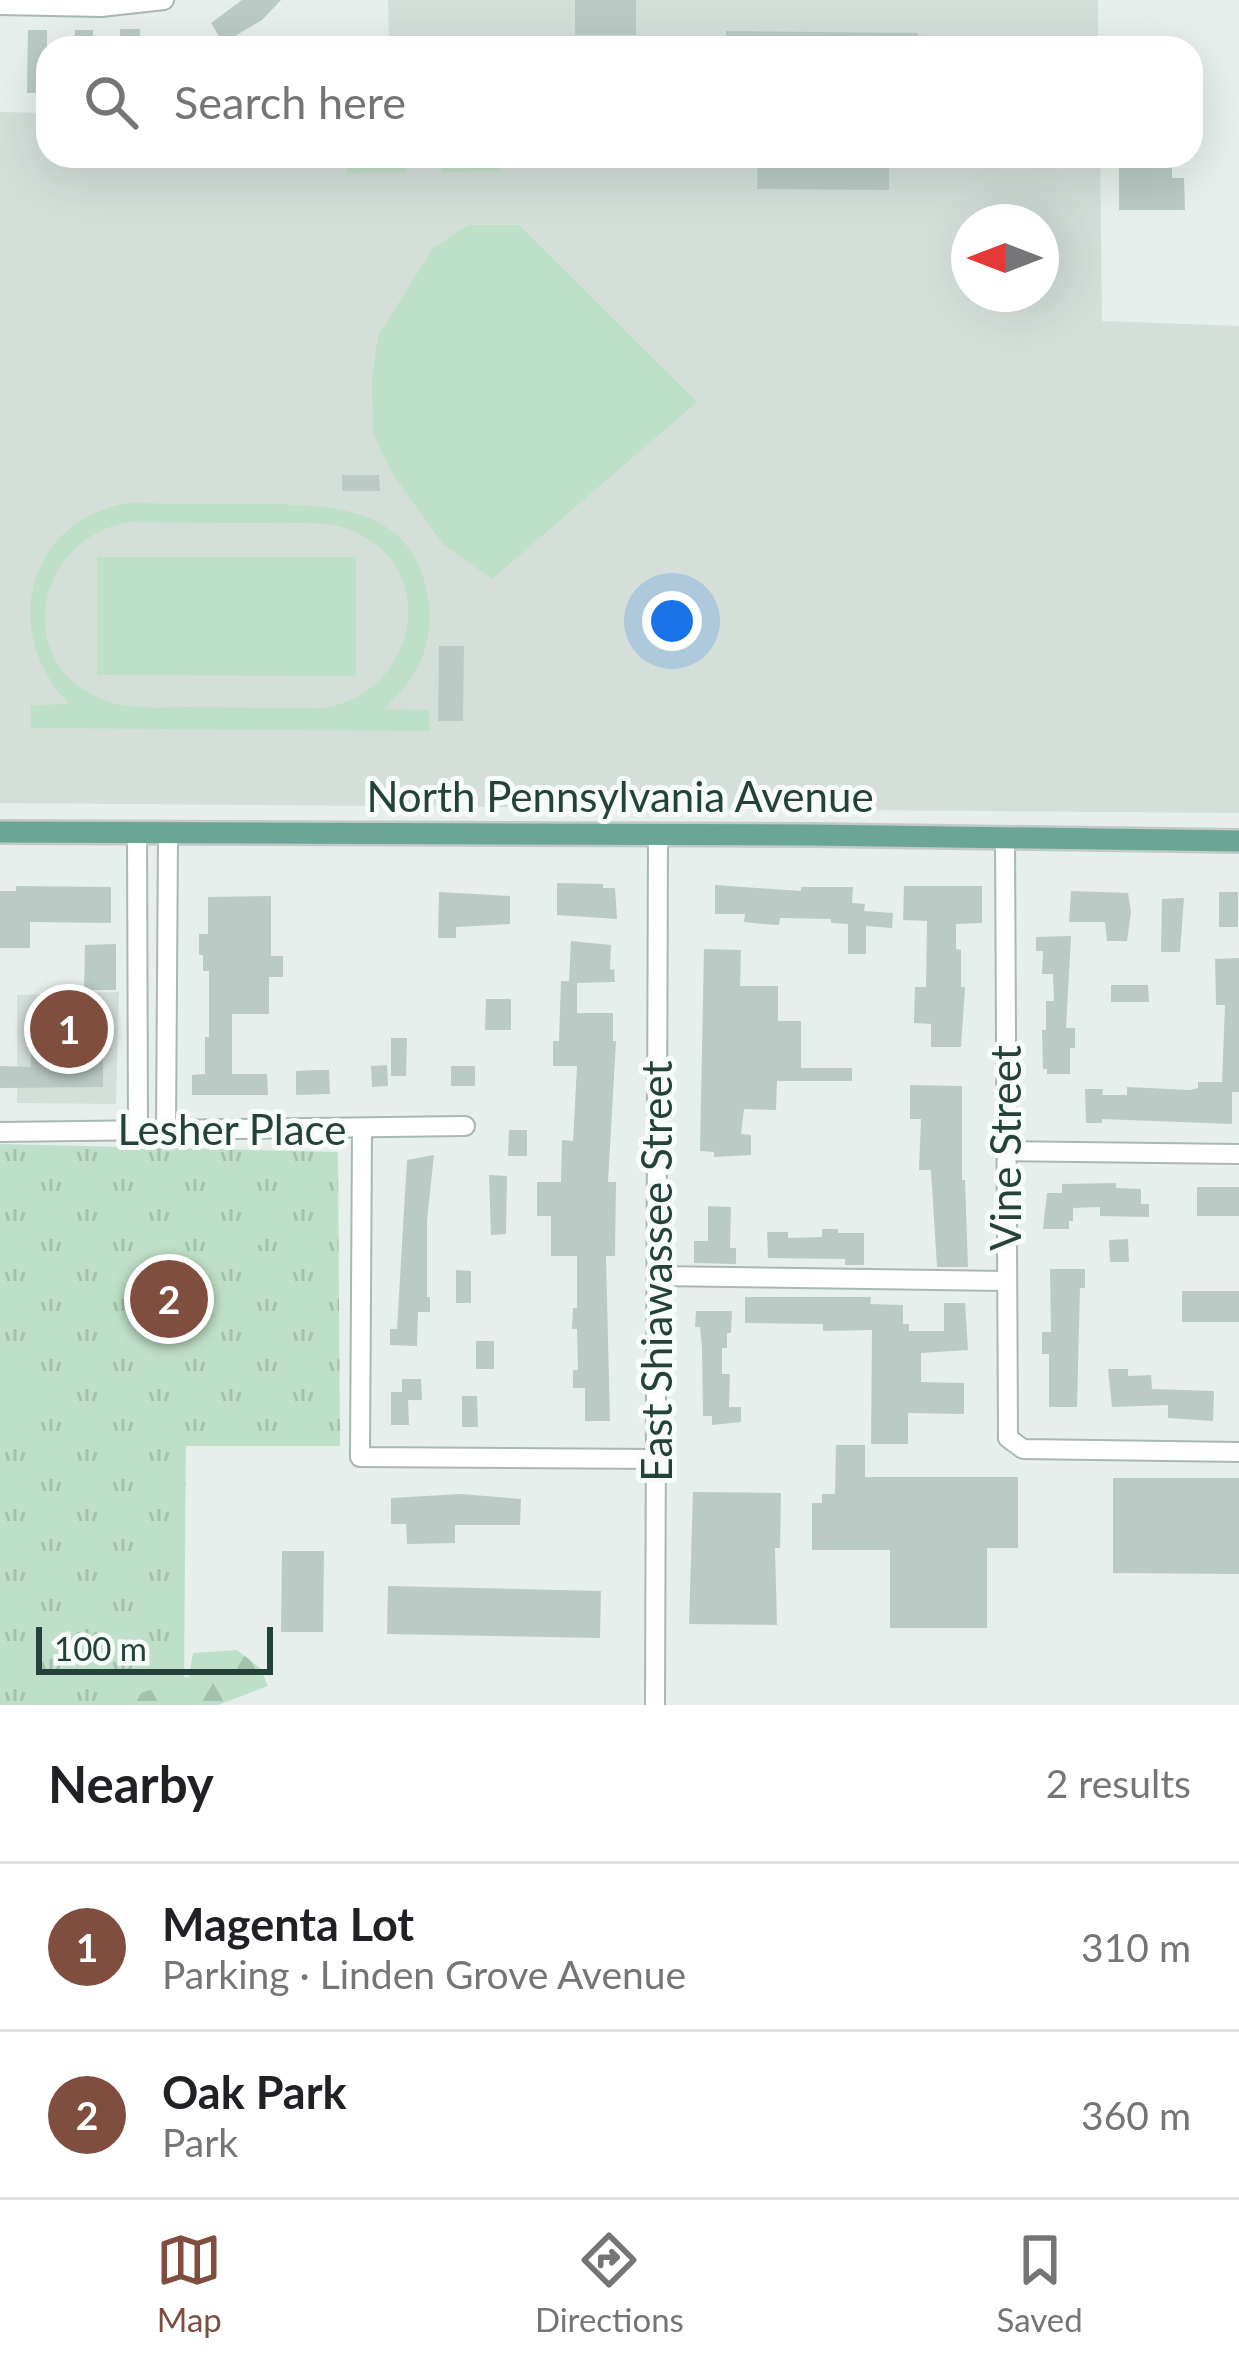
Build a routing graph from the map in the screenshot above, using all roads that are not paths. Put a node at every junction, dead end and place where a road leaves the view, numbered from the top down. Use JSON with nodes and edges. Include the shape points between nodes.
{"nodes":[{"id":1,"x":162,"y":1,"type":"edge"},
{"id":2,"x":0,"y":5,"type":"edge"},
{"id":3,"x":0,"y":832,"type":"edge"},
{"id":4,"x":137,"y":833,"type":"junction"},
{"id":5,"x":168,"y":834,"type":"junction"},
{"id":6,"x":658,"y":836,"type":"junction"},
{"id":7,"x":1005,"y":839,"type":"junction"},
{"id":8,"x":1239,"y":841,"type":"edge"},
{"id":9,"x":465,"y":1126,"type":"dead end"},
{"id":10,"x":166,"y":1130,"type":"junction"},
{"id":11,"x":362,"y":1130,"type":"junction"},
{"id":12,"x":138,"y":1131,"type":"junction"},
{"id":13,"x":0,"y":1132,"type":"edge"},
{"id":14,"x":1006,"y":1151,"type":"junction"},
{"id":15,"x":1239,"y":1154,"type":"edge"},
{"id":16,"x":657,"y":1276,"type":"junction"},
{"id":17,"x":1006,"y":1281,"type":"junction"},
{"id":18,"x":1239,"y":1452,"type":"edge"},
{"id":19,"x":656,"y":1459,"type":"junction"},
{"id":20,"x":655,"y":1705,"type":"edge"}],
"edges":[{"from":1,"to":2,"type":"street"},
{"from":3,"to":4,"type":"main road","name":"North Pennsylvania Avenue"},
{"from":4,"to":5,"type":"main road","name":"North Pennsylvania Avenue"},
{"from":4,"to":12,"type":"street"},
{"from":5,"to":6,"type":"main road","name":"North Pennsylvania Avenue"},
{"from":5,"to":10,"type":"street"},
{"from":6,"to":7,"type":"main road","name":"North Pennsylvania Avenue"},
{"from":6,"to":16,"type":"street","name":"East Shiawassee Street"},
{"from":7,"to":8,"type":"main road","name":"North Pennsylvania Avenue"},
{"from":7,"to":14,"type":"street","name":"Vine Street"},
{"from":9,"to":11,"type":"street","name":"Lesher Place"},
{"from":10,"to":11,"type":"street","name":"Lesher Place"},
{"from":10,"to":12,"type":"street","name":"Lesher Place"},
{"from":11,"to":19,"type":"street","via":[[360,1457]]},
{"from":12,"to":13,"type":"street","name":"Lesher Place"},
{"from":14,"to":15,"type":"street"},
{"from":14,"to":17,"type":"street","name":"Vine Street"},
{"from":16,"to":17,"type":"street"},
{"from":16,"to":19,"type":"street","name":"East Shiawassee Street"},
{"from":17,"to":18,"type":"street","name":"Vine Street","via":[[1008,1438],[1023,1449]]},
{"from":19,"to":20,"type":"street","name":"East Shiawassee Street"}]}
